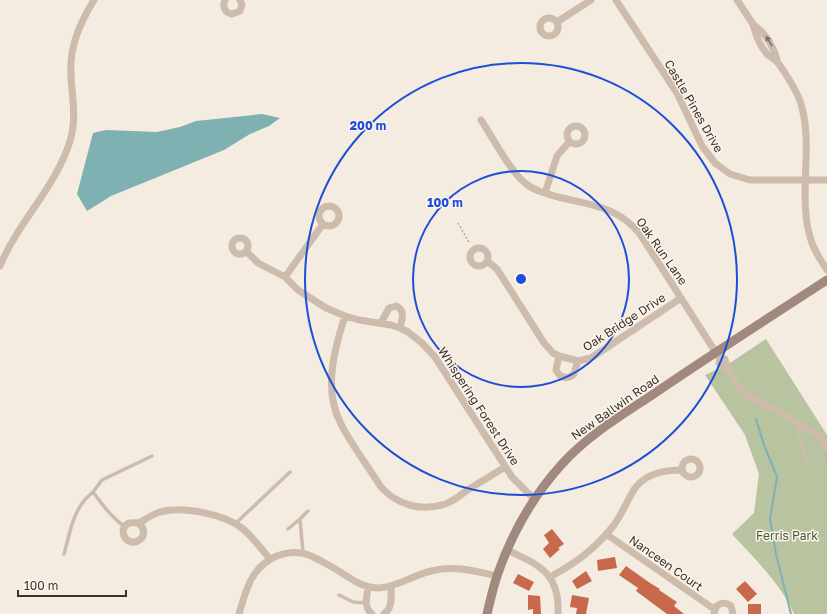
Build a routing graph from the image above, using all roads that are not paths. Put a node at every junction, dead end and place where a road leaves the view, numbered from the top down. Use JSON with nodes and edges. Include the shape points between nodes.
{"nodes":[{"id":1,"x":94,"y":0,"type":"edge"},
{"id":2,"x":225,"y":0,"type":"edge"},
{"id":3,"x":240,"y":0,"type":"edge"},
{"id":4,"x":591,"y":0,"type":"edge"},
{"id":5,"x":616,"y":0,"type":"edge"},
{"id":6,"x":737,"y":0,"type":"edge"},
{"id":7,"x":557,"y":22,"type":"dead end"},
{"id":8,"x":481,"y":120,"type":"dead end"},
{"id":9,"x":569,"y":142,"type":"dead end"},
{"id":10,"x":806,"y":179,"type":"junction"},
{"id":11,"x":827,"y":180,"type":"edge"},
{"id":12,"x":545,"y":193,"type":"junction"},
{"id":13,"x":323,"y":224,"type":"dead end"},
{"id":14,"x":246,"y":251,"type":"dead end"},
{"id":15,"x":487,"y":261,"type":"dead end"},
{"id":16,"x":0,"y":266,"type":"edge"},
{"id":17,"x":827,"y":270,"type":"edge"},
{"id":18,"x":284,"y":277,"type":"junction"},
{"id":19,"x":827,"y":280,"type":"edge"},
{"id":20,"x":681,"y":298,"type":"junction"},
{"id":21,"x":345,"y":316,"type":"junction"},
{"id":22,"x":381,"y":323,"type":"junction"},
{"id":23,"x":400,"y":328,"type":"junction"},
{"id":24,"x":718,"y":356,"type":"junction"},
{"id":25,"x":562,"y":357,"type":"junction"},
{"id":26,"x":578,"y":362,"type":"junction"},
{"id":27,"x":797,"y":421,"type":"junction"},
{"id":28,"x":827,"y":449,"type":"edge"},
{"id":29,"x":152,"y":456,"type":"dead end"},
{"id":30,"x":505,"y":466,"type":"junction"},
{"id":31,"x":807,"y":466,"type":"dead end"},
{"id":32,"x":682,"y":470,"type":"dead end"},
{"id":33,"x":290,"y":472,"type":"dead end"},
{"id":34,"x":93,"y":492,"type":"junction"},
{"id":35,"x":535,"y":500,"type":"junction"},
{"id":36,"x":308,"y":511,"type":"dead end"},
{"id":37,"x":300,"y":519,"type":"junction"},
{"id":38,"x":138,"y":523,"type":"junction"},
{"id":39,"x":236,"y":523,"type":"junction"},
{"id":40,"x":125,"y":527,"type":"junction"},
{"id":41,"x":288,"y":529,"type":"dead end"},
{"id":42,"x":606,"y":534,"type":"junction"},
{"id":43,"x":507,"y":550,"type":"junction"},
{"id":44,"x":302,"y":553,"type":"junction"},
{"id":45,"x":64,"y":554,"type":"dead end"},
{"id":46,"x":270,"y":559,"type":"junction"},
{"id":47,"x":497,"y":576,"type":"junction"},
{"id":48,"x":550,"y":577,"type":"junction"},
{"id":49,"x":368,"y":587,"type":"junction"},
{"id":50,"x":391,"y":587,"type":"junction"},
{"id":51,"x":339,"y":595,"type":"dead end"},
{"id":52,"x":366,"y":603,"type":"junction"},
{"id":53,"x":714,"y":612,"type":"edge"},
{"id":54,"x":239,"y":614,"type":"edge"},
{"id":55,"x":372,"y":614,"type":"edge"},
{"id":56,"x":384,"y":614,"type":"edge"},
{"id":57,"x":487,"y":614,"type":"edge"},
{"id":58,"x":558,"y":614,"type":"edge"},
{"id":59,"x":733,"y":614,"type":"edge"}],
"edges":[{"from":1,"to":16,"type":"street","via":[[80,24],[72,51],[70,74],[74,118],[65,154]]},
{"from":2,"to":3,"type":"street","via":[[225,10],[232,14],[240,11]]},
{"from":4,"to":7,"type":"street"},
{"from":5,"to":10,"type":"street","name":"Castle Pines Drive","via":[[677,93],[702,146],[715,163],[730,174],[750,180]]},
{"from":6,"to":10,"type":"street","via":[[753,24],[769,41],[778,63],[801,103],[804,116]]},
{"from":8,"to":12,"type":"street","name":"Oak Run Lane","via":[[519,177],[530,187]]},
{"from":9,"to":12,"type":"street","via":[[557,156]]},
{"from":10,"to":11,"type":"street","name":"Castle Pines Drive"},
{"from":10,"to":17,"type":"street","via":[[808,229],[811,241]]},
{"from":12,"to":20,"type":"street","name":"Oak Run Lane","via":[[605,208],[629,221]]},
{"from":13,"to":18,"type":"street"},
{"from":14,"to":18,"type":"street","name":"Whispering Forest Drive","via":[[258,263]]},
{"from":15,"to":25,"type":"street","via":[[497,269],[544,343]]},
{"from":18,"to":21,"type":"street","name":"Whispering Forest Drive","via":[[316,302]]},
{"from":19,"to":24,"type":"main road","name":"New Ballwin Road"},
{"from":20,"to":24,"type":"street","name":"Oak Run Lane"},
{"from":20,"to":26,"type":"street","name":"Oak Bridge Drive","via":[[591,358]]},
{"from":21,"to":22,"type":"street","name":"Whispering Forest Drive"},
{"from":21,"to":30,"type":"street","via":[[334,350],[332,386],[335,407],[341,425],[387,493],[410,506],[439,506]]},
{"from":22,"to":23,"type":"street","name":"Whispering Forest Drive"},
{"from":22,"to":23,"type":"street","via":[[389,308],[396,306],[403,313]]},
{"from":23,"to":30,"type":"street","name":"Whispering Forest Drive","via":[[422,343],[435,357]]},
{"from":24,"to":27,"type":"street","via":[[725,359],[728,370],[746,394]]},
{"from":24,"to":35,"type":"main road","name":"New Ballwin Road","via":[[587,440],[562,465]]},
{"from":25,"to":26,"type":"street","name":"Oak Bridge Drive"},
{"from":25,"to":26,"type":"street","name":"Oak Bridge Drive","via":[[556,370],[563,377],[571,377]]},
{"from":27,"to":28,"type":"street","via":[[821,438]]},
{"from":27,"to":31,"type":"lane"},
{"from":29,"to":34,"type":"lane","via":[[102,480]]},
{"from":30,"to":35,"type":"street","name":"Whispering Forest Drive","via":[[512,477]]},
{"from":32,"to":42,"type":"street","via":[[651,474],[643,480],[632,491]]},
{"from":33,"to":39,"type":"lane"},
{"from":34,"to":40,"type":"lane","via":[[105,510]]},
{"from":34,"to":45,"type":"lane","via":[[79,509]]},
{"from":35,"to":43,"type":"main road","name":"New Ballwin Road"},
{"from":36,"to":37,"type":"lane"},
{"from":37,"to":41,"type":"lane"},
{"from":37,"to":44,"type":"lane"},
{"from":38,"to":39,"type":"street","via":[[162,512],[187,510]]},
{"from":38,"to":40,"type":"street","via":[[131,522]]},
{"from":38,"to":40,"type":"street","via":[[143,528],[143,535],[136,542],[126,539],[123,533]]},
{"from":39,"to":46,"type":"street"},
{"from":42,"to":48,"type":"street","via":[[585,556]]},
{"from":42,"to":53,"type":"street","name":"Nanceen Court"},
{"from":43,"to":47,"type":"main road","name":"New Ballwin Road"},
{"from":43,"to":48,"type":"street","via":[[531,561]]},
{"from":44,"to":46,"type":"street","via":[[281,554]]},
{"from":44,"to":49,"type":"street"},
{"from":46,"to":54,"type":"street","via":[[253,577]]},
{"from":47,"to":50,"type":"street","via":[[470,570],[443,569],[424,573]]},
{"from":47,"to":57,"type":"main road","name":"New Ballwin Road"},
{"from":48,"to":58,"type":"street","via":[[557,595]]},
{"from":49,"to":50,"type":"street"},
{"from":49,"to":52,"type":"street"},
{"from":50,"to":56,"type":"street","via":[[389,609]]},
{"from":51,"to":52,"type":"lane","via":[[352,602]]},
{"from":52,"to":55,"type":"street"},
{"from":53,"to":59,"type":"street","name":"Nanceen Court","via":[[718,604],[725,603],[730,606]]}]}
